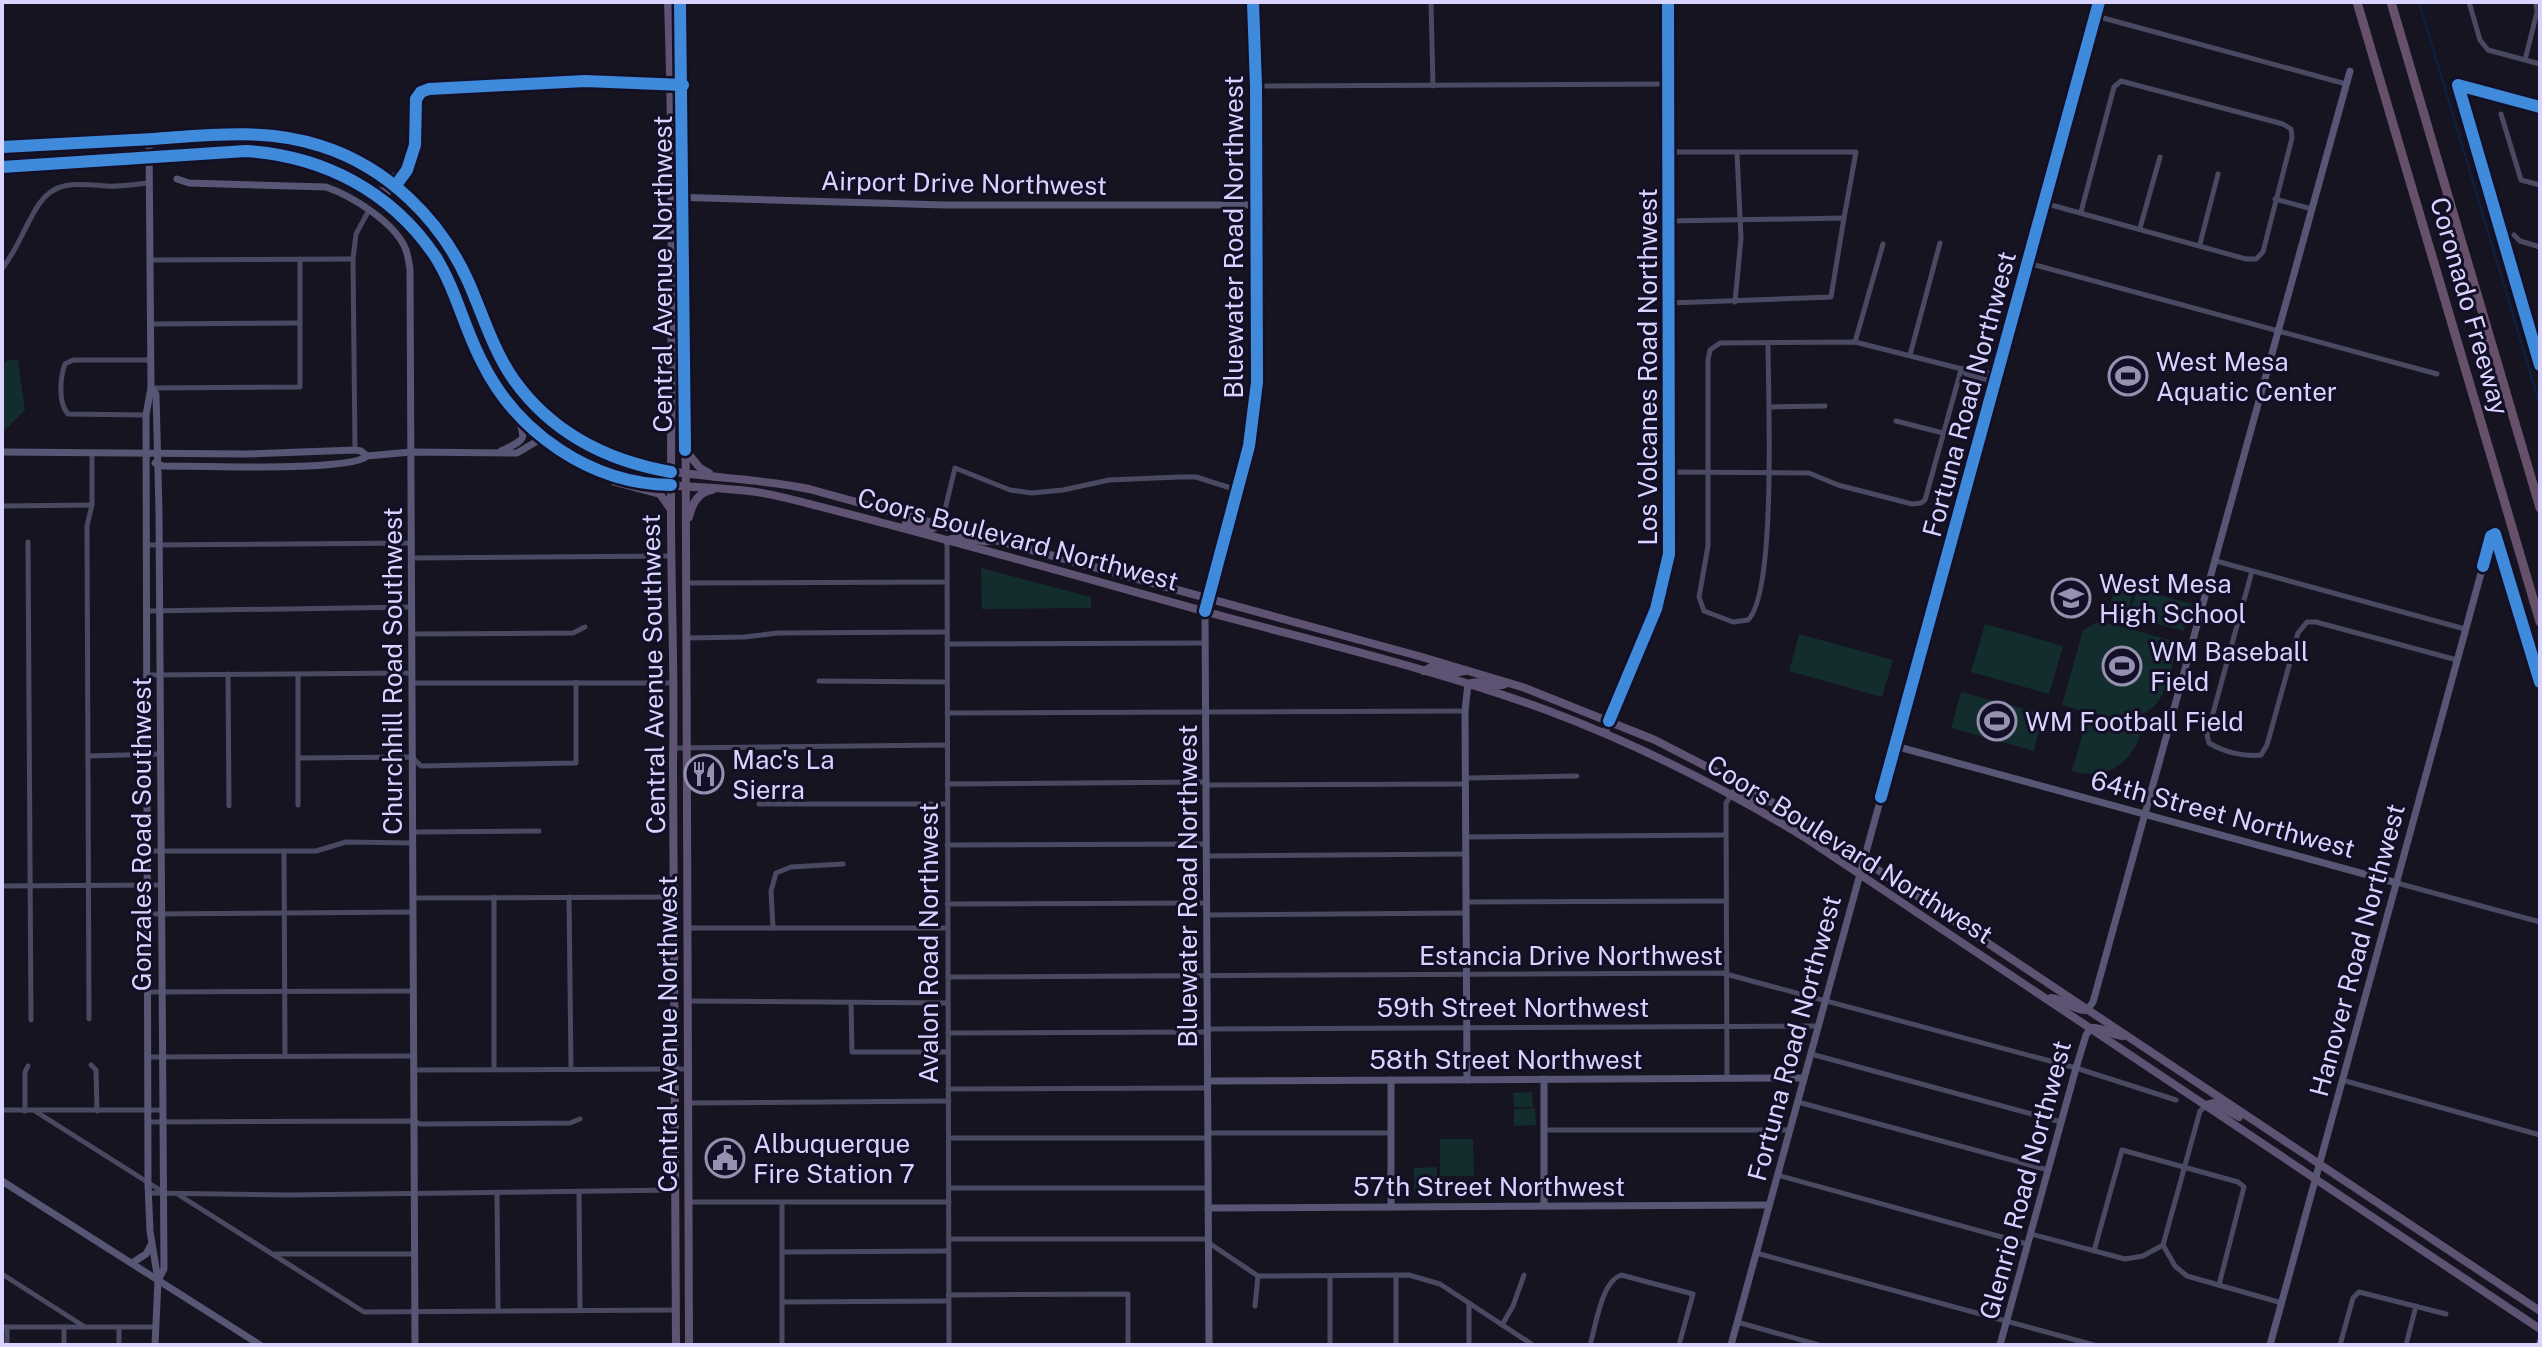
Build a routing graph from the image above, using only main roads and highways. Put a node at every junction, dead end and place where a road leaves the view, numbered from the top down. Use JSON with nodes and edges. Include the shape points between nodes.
{"nodes":[{"id":1,"x":668,"y":2,"type":"edge"},
{"id":2,"x":680,"y":2,"type":"edge"},
{"id":3,"x":2357,"y":2,"type":"edge"},
{"id":4,"x":2394,"y":2,"type":"edge"},
{"id":5,"x":671,"y":146,"type":"junction"},
{"id":6,"x":2,"y":147,"type":"edge"},
{"id":7,"x":683,"y":147,"type":"junction"},
{"id":8,"x":2,"y":167,"type":"edge"},
{"id":9,"x":395,"y":186,"type":"junction"},
{"id":10,"x":368,"y":188,"type":"junction"},
{"id":11,"x":685,"y":450,"type":"junction"},
{"id":12,"x":597,"y":471,"type":"junction"},
{"id":13,"x":671,"y":472,"type":"junction"},
{"id":14,"x":685,"y":473,"type":"junction"},
{"id":15,"x":713,"y":475,"type":"junction"},
{"id":16,"x":782,"y":483,"type":"junction"},
{"id":17,"x":671,"y":485,"type":"junction"},
{"id":18,"x":686,"y":486,"type":"junction"},
{"id":19,"x":720,"y":488,"type":"junction"},
{"id":20,"x":778,"y":495,"type":"junction"},
{"id":21,"x":2540,"y":508,"type":"edge"},
{"id":22,"x":671,"y":511,"type":"junction"},
{"id":23,"x":898,"y":526,"type":"junction"},
{"id":24,"x":941,"y":526,"type":"junction"},
{"id":25,"x":685,"y":533,"type":"junction"},
{"id":26,"x":947,"y":541,"type":"junction"},
{"id":27,"x":996,"y":541,"type":"junction"},
{"id":28,"x":2540,"y":622,"type":"edge"},
{"id":29,"x":1468,"y":670,"type":"junction"},
{"id":30,"x":1423,"y":671,"type":"junction"},
{"id":31,"x":1509,"y":683,"type":"junction"},
{"id":32,"x":1468,"y":684,"type":"junction"},
{"id":33,"x":1669,"y":762,"type":"junction"},
{"id":34,"x":1712,"y":770,"type":"junction"},
{"id":35,"x":1732,"y":794,"type":"junction"},
{"id":36,"x":1769,"y":800,"type":"junction"},
{"id":37,"x":2046,"y":997,"type":"junction"},
{"id":38,"x":2088,"y":1009,"type":"junction"},
{"id":39,"x":2091,"y":1028,"type":"junction"},
{"id":40,"x":2128,"y":1037,"type":"junction"},
{"id":41,"x":2206,"y":1105,"type":"junction"},
{"id":42,"x":2251,"y":1119,"type":"junction"},
{"id":43,"x":2516,"y":1312,"type":"junction"},
{"id":44,"x":2540,"y":1313,"type":"edge"},
{"id":45,"x":2540,"y":1329,"type":"edge"},
{"id":46,"x":676,"y":1345,"type":"edge"},
{"id":47,"x":689,"y":1345,"type":"edge"}],
"edges":[{"from":1,"to":5,"type":"main road","name":"Central Avenue Southwest"},
{"from":2,"to":7,"type":"main road","name":"Central Avenue Northwest"},
{"from":3,"to":28,"type":"highway","name":"Coronado Freeway"},
{"from":4,"to":21,"type":"highway","name":"Coronado Freeway"},
{"from":5,"to":7,"type":"main road"},
{"from":5,"to":13,"type":"main road","name":"Central Avenue Southwest"},
{"from":6,"to":9,"type":"main road","name":"Coors Boulevard Northwest","via":[[242,133],[294,138],[340,153]]},
{"from":7,"to":11,"type":"main road","name":"Central Avenue Northwest"},
{"from":8,"to":10,"type":"main road","via":[[246,151],[282,154],[336,171]]},
{"from":9,"to":10,"type":"main road","via":[[382,192]]},
{"from":9,"to":13,"type":"main road","name":"Coors Boulevard Northwest","via":[[449,246],[502,362],[537,407],[590,447]]},
{"from":10,"to":12,"type":"main road","via":[[408,222],[436,259],[483,364],[516,412],[547,441]]},
{"from":11,"to":14,"type":"main road","name":"Central Avenue Northwest"},
{"from":11,"to":15,"type":"main road"},
{"from":12,"to":17,"type":"main road","name":"Coors Boulevard Northwest"},
{"from":12,"to":22,"type":"main road","via":[[612,481],[660,494]]},
{"from":13,"to":14,"type":"main road","name":"Coors Boulevard Northwest"},
{"from":13,"to":17,"type":"main road","name":"Central Avenue Southwest"},
{"from":14,"to":15,"type":"main road","name":"Coors Boulevard Northwest"},
{"from":14,"to":18,"type":"main road","name":"Central Avenue Northwest"},
{"from":15,"to":16,"type":"main road","name":"Coors Boulevard Northwest"},
{"from":16,"to":20,"type":"main road"},
{"from":16,"to":24,"type":"main road","name":"Coors Boulevard Northwest"},
{"from":17,"to":18,"type":"main road","name":"Coors Boulevard Northwest"},
{"from":17,"to":22,"type":"main road","name":"Central Avenue Southwest"},
{"from":18,"to":19,"type":"main road","name":"Coors Boulevard Northwest"},
{"from":18,"to":25,"type":"main road","name":"Central Avenue Northwest"},
{"from":19,"to":20,"type":"main road","name":"Coors Boulevard Northwest"},
{"from":19,"to":25,"type":"main road","via":[[704,491],[697,499]]},
{"from":20,"to":23,"type":"main road","name":"Coors Boulevard Northwest"},
{"from":22,"to":46,"type":"main road","name":"Central Avenue Southwest"},
{"from":23,"to":24,"type":"main road"},
{"from":23,"to":26,"type":"main road","name":"Coors Boulevard Northwest"},
{"from":24,"to":27,"type":"main road","name":"Coors Boulevard Northwest"},
{"from":25,"to":47,"type":"main road","name":"Central Avenue Northwest"},
{"from":26,"to":27,"type":"main road"},
{"from":26,"to":30,"type":"main road","name":"Coors Boulevard Northwest"},
{"from":27,"to":29,"type":"main road","name":"Coors Boulevard Northwest"},
{"from":29,"to":30,"type":"main road"},
{"from":29,"to":31,"type":"main road","name":"Coors Boulevard Northwest"},
{"from":30,"to":32,"type":"main road","name":"Coors Boulevard Northwest"},
{"from":31,"to":32,"type":"main road"},
{"from":31,"to":34,"type":"main road","name":"Coors Boulevard Northwest","via":[[1609,721]]},
{"from":32,"to":33,"type":"main road","name":"Coors Boulevard Northwest"},
{"from":33,"to":34,"type":"main road"},
{"from":33,"to":35,"type":"main road","name":"Coors Boulevard Northwest"},
{"from":34,"to":36,"type":"main road","name":"Coors Boulevard Northwest"},
{"from":35,"to":36,"type":"main road","via":[[1741,792],[1762,803]]},
{"from":35,"to":37,"type":"main road","name":"Coors Boulevard Northwest"},
{"from":36,"to":38,"type":"main road","name":"Coors Boulevard Northwest"},
{"from":37,"to":38,"type":"main road","via":[[2076,1010]]},
{"from":37,"to":39,"type":"main road","name":"Coors Boulevard Northwest"},
{"from":38,"to":40,"type":"main road","name":"Coors Boulevard Northwest"},
{"from":39,"to":40,"type":"main road"},
{"from":39,"to":41,"type":"main road","name":"Coors Boulevard Northwest"},
{"from":40,"to":42,"type":"main road","name":"Coors Boulevard Northwest"},
{"from":41,"to":42,"type":"main road","via":[[2214,1103]]},
{"from":41,"to":43,"type":"main road","name":"Coors Boulevard Northwest"},
{"from":42,"to":44,"type":"main road","name":"Coors Boulevard Northwest"},
{"from":43,"to":44,"type":"main road"},
{"from":43,"to":45,"type":"main road","name":"Coors Boulevard Northwest"}]}
